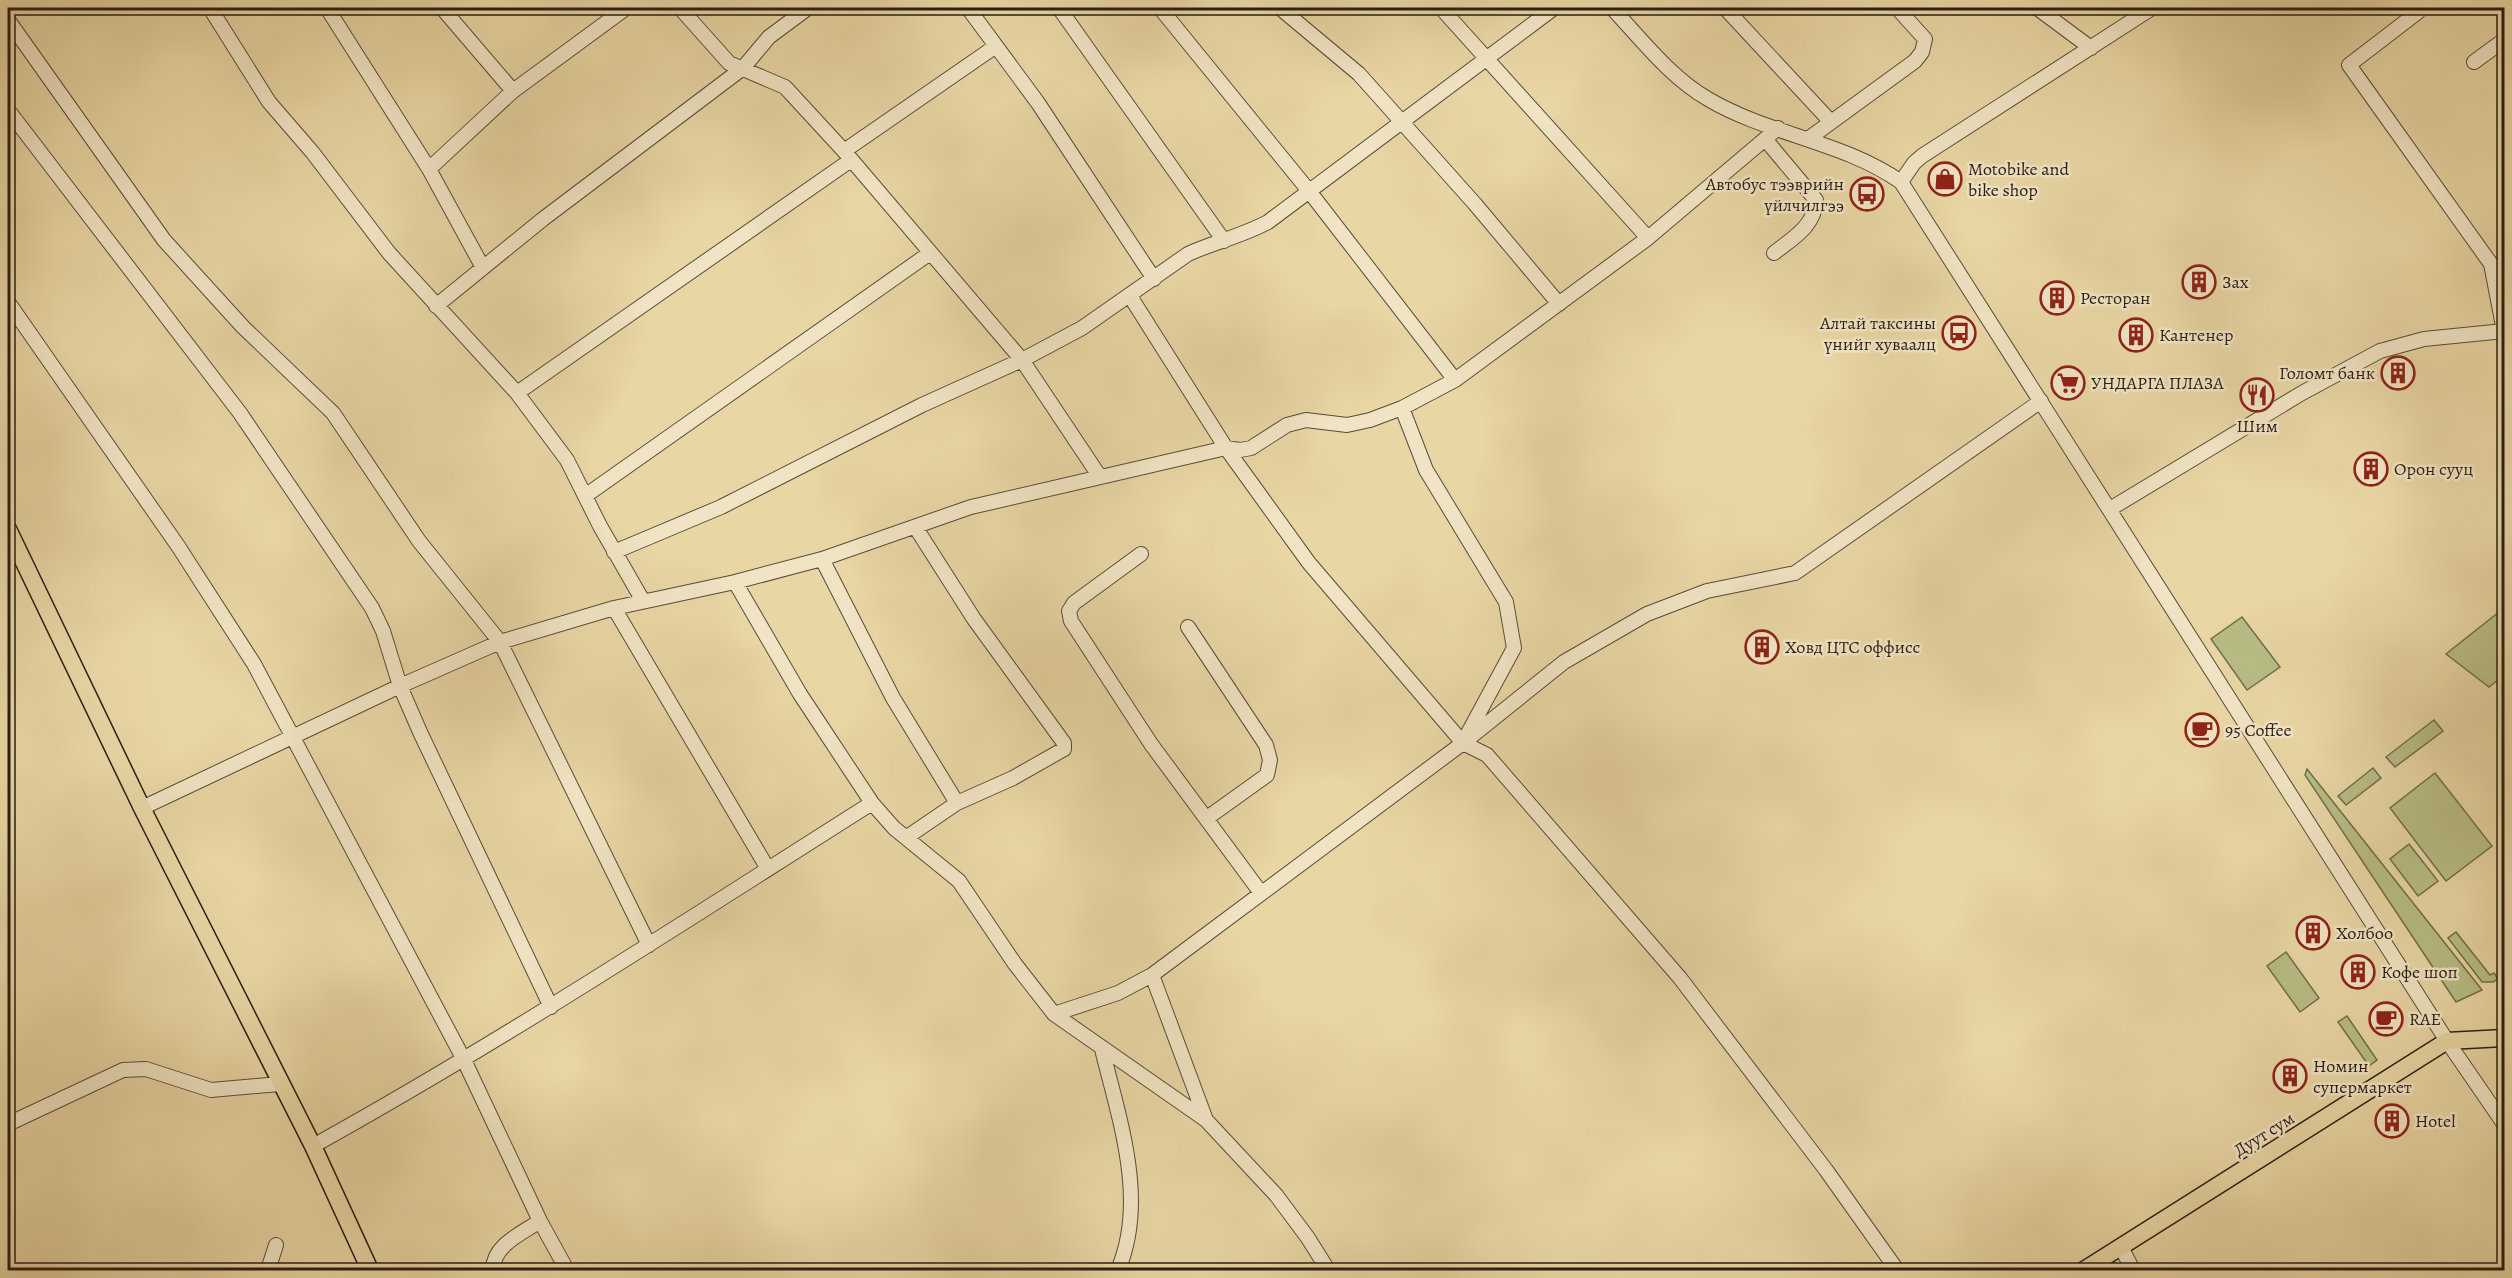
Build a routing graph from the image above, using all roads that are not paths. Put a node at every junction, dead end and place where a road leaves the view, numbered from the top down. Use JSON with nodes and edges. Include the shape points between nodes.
{"nodes":[{"id":1,"x":210,"y":8,"type":"edge"},
{"id":2,"x":327,"y":8,"type":"edge"},
{"id":3,"x":442,"y":8,"type":"edge"},
{"id":4,"x":626,"y":8,"type":"edge"},
{"id":5,"x":680,"y":8,"type":"edge"},
{"id":6,"x":808,"y":8,"type":"edge"},
{"id":7,"x":968,"y":8,"type":"edge"},
{"id":8,"x":1059,"y":8,"type":"edge"},
{"id":9,"x":1160,"y":8,"type":"edge"},
{"id":10,"x":1280,"y":8,"type":"edge"},
{"id":11,"x":1441,"y":8,"type":"edge"},
{"id":12,"x":1554,"y":8,"type":"edge"},
{"id":13,"x":1612,"y":8,"type":"edge"},
{"id":14,"x":1725,"y":8,"type":"edge"},
{"id":15,"x":1896,"y":8,"type":"edge"},
{"id":16,"x":2037,"y":8,"type":"edge"},
{"id":17,"x":2152,"y":8,"type":"edge"},
{"id":18,"x":2415,"y":8,"type":"edge"},
{"id":19,"x":8,"y":20,"type":"edge"},
{"id":20,"x":2505,"y":40,"type":"edge"},
{"id":21,"x":996,"y":46,"type":"junction"},
{"id":22,"x":2091,"y":48,"type":"junction"},
{"id":23,"x":1486,"y":57,"type":"junction"},
{"id":24,"x":2474,"y":62,"type":"dead end"},
{"id":25,"x":743,"y":68,"type":"junction"},
{"id":26,"x":513,"y":91,"type":"junction"},
{"id":27,"x":8,"y":110,"type":"edge"},
{"id":28,"x":1399,"y":121,"type":"junction"},
{"id":29,"x":1831,"y":122,"type":"junction"},
{"id":30,"x":1778,"y":128,"type":"junction"},
{"id":31,"x":1765,"y":139,"type":"junction"},
{"id":32,"x":1808,"y":139,"type":"junction"},
{"id":33,"x":848,"y":156,"type":"junction"},
{"id":34,"x":429,"y":169,"type":"junction"},
{"id":35,"x":1901,"y":182,"type":"junction"},
{"id":36,"x":1309,"y":190,"type":"junction"},
{"id":37,"x":1648,"y":238,"type":"junction"},
{"id":38,"x":1224,"y":241,"type":"junction"},
{"id":39,"x":930,"y":253,"type":"junction"},
{"id":40,"x":1774,"y":253,"type":"dead end"},
{"id":41,"x":482,"y":266,"type":"junction"},
{"id":42,"x":1154,"y":279,"type":"junction"},
{"id":43,"x":1130,"y":296,"type":"junction"},
{"id":44,"x":8,"y":302,"type":"edge"},
{"id":45,"x":1559,"y":304,"type":"junction"},
{"id":46,"x":436,"y":306,"type":"junction"},
{"id":47,"x":2504,"y":331,"type":"edge"},
{"id":48,"x":1022,"y":360,"type":"junction"},
{"id":49,"x":1455,"y":380,"type":"junction"},
{"id":50,"x":517,"y":393,"type":"junction"},
{"id":51,"x":2042,"y":401,"type":"junction"},
{"id":52,"x":1402,"y":408,"type":"junction"},
{"id":53,"x":1226,"y":448,"type":"junction"},
{"id":54,"x":1100,"y":477,"type":"junction"},
{"id":55,"x":585,"y":495,"type":"junction"},
{"id":56,"x":2110,"y":509,"type":"junction"},
{"id":57,"x":916,"y":528,"type":"junction"},
{"id":58,"x":8,"y":529,"type":"edge"},
{"id":59,"x":614,"y":552,"type":"junction"},
{"id":60,"x":1141,"y":554,"type":"dead end"},
{"id":61,"x":822,"y":559,"type":"junction"},
{"id":62,"x":735,"y":582,"type":"junction"},
{"id":63,"x":643,"y":601,"type":"junction"},
{"id":64,"x":614,"y":608,"type":"junction"},
{"id":65,"x":1188,"y":627,"type":"dead end"},
{"id":66,"x":500,"y":642,"type":"junction"},
{"id":67,"x":400,"y":686,"type":"junction"},
{"id":68,"x":292,"y":737,"type":"junction"},
{"id":69,"x":1463,"y":742,"type":"junction"},
{"id":70,"x":872,"y":803,"type":"junction"},
{"id":71,"x":957,"y":804,"type":"junction"},
{"id":72,"x":142,"y":808,"type":"junction"},
{"id":73,"x":1208,"y":818,"type":"junction"},
{"id":74,"x":907,"y":837,"type":"junction"},
{"id":75,"x":768,"y":869,"type":"junction"},
{"id":76,"x":1261,"y":893,"type":"junction"},
{"id":77,"x":649,"y":945,"type":"junction"},
{"id":78,"x":1152,"y":975,"type":"junction"},
{"id":79,"x":551,"y":1007,"type":"junction"},
{"id":80,"x":1054,"y":1014,"type":"junction"},
{"id":81,"x":2505,"y":1038,"type":"edge"},
{"id":82,"x":2447,"y":1041,"type":"junction"},
{"id":83,"x":1102,"y":1049,"type":"junction"},
{"id":84,"x":464,"y":1060,"type":"junction"},
{"id":85,"x":280,"y":1084,"type":"junction"},
{"id":86,"x":1206,"y":1120,"type":"junction"},
{"id":87,"x":8,"y":1124,"type":"edge"},
{"id":88,"x":2505,"y":1124,"type":"edge"},
{"id":89,"x":313,"y":1146,"type":"junction"},
{"id":90,"x":540,"y":1221,"type":"junction"},
{"id":91,"x":276,"y":1245,"type":"dead end"},
{"id":92,"x":2121,"y":1247,"type":"junction"},
{"id":93,"x":268,"y":1270,"type":"edge"},
{"id":94,"x":370,"y":1270,"type":"edge"},
{"id":95,"x":493,"y":1270,"type":"edge"},
{"id":96,"x":567,"y":1270,"type":"edge"},
{"id":97,"x":1119,"y":1270,"type":"edge"},
{"id":98,"x":1328,"y":1270,"type":"edge"},
{"id":99,"x":1897,"y":1270,"type":"edge"},
{"id":100,"x":2084,"y":1270,"type":"edge"},
{"id":101,"x":2133,"y":1270,"type":"edge"}],
"edges":[{"from":1,"to":46,"type":"street","via":[[269,102]]},
{"from":2,"to":34,"type":"street"},
{"from":3,"to":26,"type":"street"},
{"from":4,"to":26,"type":"street"},
{"from":5,"to":25,"type":"street","via":[[729,63]]},
{"from":6,"to":25,"type":"street","via":[[769,38]]},
{"from":7,"to":21,"type":"street"},
{"from":8,"to":38,"type":"street"},
{"from":9,"to":36,"type":"street"},
{"from":10,"to":28,"type":"street","via":[[1359,74]]},
{"from":11,"to":23,"type":"street"},
{"from":12,"to":23,"type":"street"},
{"from":13,"to":30,"type":"street","via":[[1696,92]]},
{"from":14,"to":29,"type":"street"},
{"from":15,"to":29,"type":"street","via":[[1925,39],[1922,52]]},
{"from":16,"to":22,"type":"street"},
{"from":17,"to":22,"type":"street"},
{"from":18,"to":47,"type":"street","via":[[2418,12],[2349,65],[2491,264]]},
{"from":19,"to":66,"type":"street","via":[[164,240],[243,327],[333,412],[419,541]]},
{"from":20,"to":24,"type":"street"},
{"from":21,"to":33,"type":"street"},
{"from":21,"to":42,"type":"street"},
{"from":22,"to":35,"type":"street","via":[[1922,156]]},
{"from":23,"to":28,"type":"street"},
{"from":23,"to":37,"type":"street"},
{"from":25,"to":33,"type":"street","via":[[785,87]]},
{"from":25,"to":41,"type":"street"},
{"from":26,"to":34,"type":"street"},
{"from":27,"to":67,"type":"street","via":[[240,413],[372,608]]},
{"from":28,"to":36,"type":"street"},
{"from":28,"to":45,"type":"street"},
{"from":29,"to":32,"type":"street"},
{"from":30,"to":31,"type":"street"},
{"from":30,"to":32,"type":"street"},
{"from":31,"to":37,"type":"street"},
{"from":31,"to":40,"type":"street","via":[[1816,200],[1816,214],[1804,230]]},
{"from":32,"to":35,"type":"street","via":[[1864,159]]},
{"from":33,"to":39,"type":"street"},
{"from":33,"to":50,"type":"street"},
{"from":34,"to":41,"type":"street"},
{"from":35,"to":51,"type":"street"},
{"from":36,"to":38,"type":"street","via":[[1268,222]]},
{"from":36,"to":49,"type":"street"},
{"from":37,"to":45,"type":"street"},
{"from":38,"to":42,"type":"street","via":[[1188,255]]},
{"from":39,"to":48,"type":"street"},
{"from":39,"to":55,"type":"street"},
{"from":41,"to":46,"type":"street"},
{"from":42,"to":43,"type":"street"},
{"from":43,"to":48,"type":"street","via":[[1082,328]]},
{"from":43,"to":53,"type":"street"},
{"from":44,"to":68,"type":"street","via":[[255,663]]},
{"from":45,"to":49,"type":"street"},
{"from":46,"to":50,"type":"street"},
{"from":47,"to":56,"type":"street","via":[[2424,339],[2380,351],[2302,393]]},
{"from":48,"to":54,"type":"street"},
{"from":48,"to":59,"type":"street","via":[[922,405],[721,507]]},
{"from":49,"to":52,"type":"street"},
{"from":50,"to":55,"type":"street","via":[[567,460]]},
{"from":51,"to":56,"type":"street"},
{"from":51,"to":69,"type":"street","via":[[1795,573],[1707,591],[1647,614],[1564,662]]},
{"from":52,"to":53,"type":"street","via":[[1347,425],[1306,420],[1287,425],[1251,448]]},
{"from":52,"to":69,"type":"street","via":[[1426,471],[1506,602],[1514,648]]},
{"from":53,"to":54,"type":"street"},
{"from":53,"to":69,"type":"street","via":[[1309,563]]},
{"from":54,"to":57,"type":"street","via":[[971,507]]},
{"from":55,"to":59,"type":"street"},
{"from":56,"to":82,"type":"street"},
{"from":57,"to":61,"type":"street"},
{"from":57,"to":71,"type":"street","via":[[974,619],[1064,743],[1064,749],[1044,761]]},
{"from":58,"to":72,"type":"main road"},
{"from":59,"to":63,"type":"street"},
{"from":60,"to":73,"type":"street","via":[[1074,603],[1069,611],[1071,621],[1151,744]]},
{"from":61,"to":62,"type":"street"},
{"from":61,"to":71,"type":"street","via":[[893,698]]},
{"from":62,"to":63,"type":"street"},
{"from":62,"to":70,"type":"street","via":[[800,694]]},
{"from":63,"to":64,"type":"street"},
{"from":64,"to":66,"type":"street"},
{"from":64,"to":75,"type":"street"},
{"from":65,"to":73,"type":"street","via":[[1250,718],[1270,760],[1267,774]]},
{"from":66,"to":67,"type":"street"},
{"from":66,"to":77,"type":"street"},
{"from":67,"to":68,"type":"street"},
{"from":67,"to":79,"type":"street"},
{"from":68,"to":72,"type":"street"},
{"from":68,"to":84,"type":"street"},
{"from":69,"to":76,"type":"street"},
{"from":69,"to":99,"type":"street","via":[[1487,755],[1680,978]]},
{"from":70,"to":74,"type":"street"},
{"from":70,"to":75,"type":"street"},
{"from":71,"to":74,"type":"street"},
{"from":72,"to":85,"type":"main road"},
{"from":73,"to":76,"type":"street"},
{"from":74,"to":80,"type":"street","via":[[959,881]]},
{"from":75,"to":77,"type":"street"},
{"from":76,"to":78,"type":"street"},
{"from":77,"to":79,"type":"street"},
{"from":78,"to":80,"type":"street","via":[[1118,993]]},
{"from":78,"to":86,"type":"street"},
{"from":79,"to":84,"type":"street"},
{"from":80,"to":83,"type":"street"},
{"from":81,"to":82,"type":"main road","name":"Дуут сум"},
{"from":82,"to":88,"type":"street"},
{"from":82,"to":92,"type":"main road","name":"Дуут сум"},
{"from":83,"to":86,"type":"street"},
{"from":83,"to":97,"type":"street","via":[[1129,1161],[1129,1225]]},
{"from":84,"to":89,"type":"street"},
{"from":84,"to":90,"type":"street"},
{"from":85,"to":87,"type":"street","via":[[211,1090],[146,1069],[123,1070]]},
{"from":85,"to":89,"type":"main road"},
{"from":86,"to":98,"type":"street","via":[[1276,1195]]},
{"from":89,"to":94,"type":"main road"},
{"from":90,"to":95,"type":"street","via":[[503,1245],[496,1253]]},
{"from":90,"to":96,"type":"street"},
{"from":91,"to":93,"type":"street"},
{"from":92,"to":100,"type":"main road","name":"Дуут сум"},
{"from":92,"to":101,"type":"street"}]}
